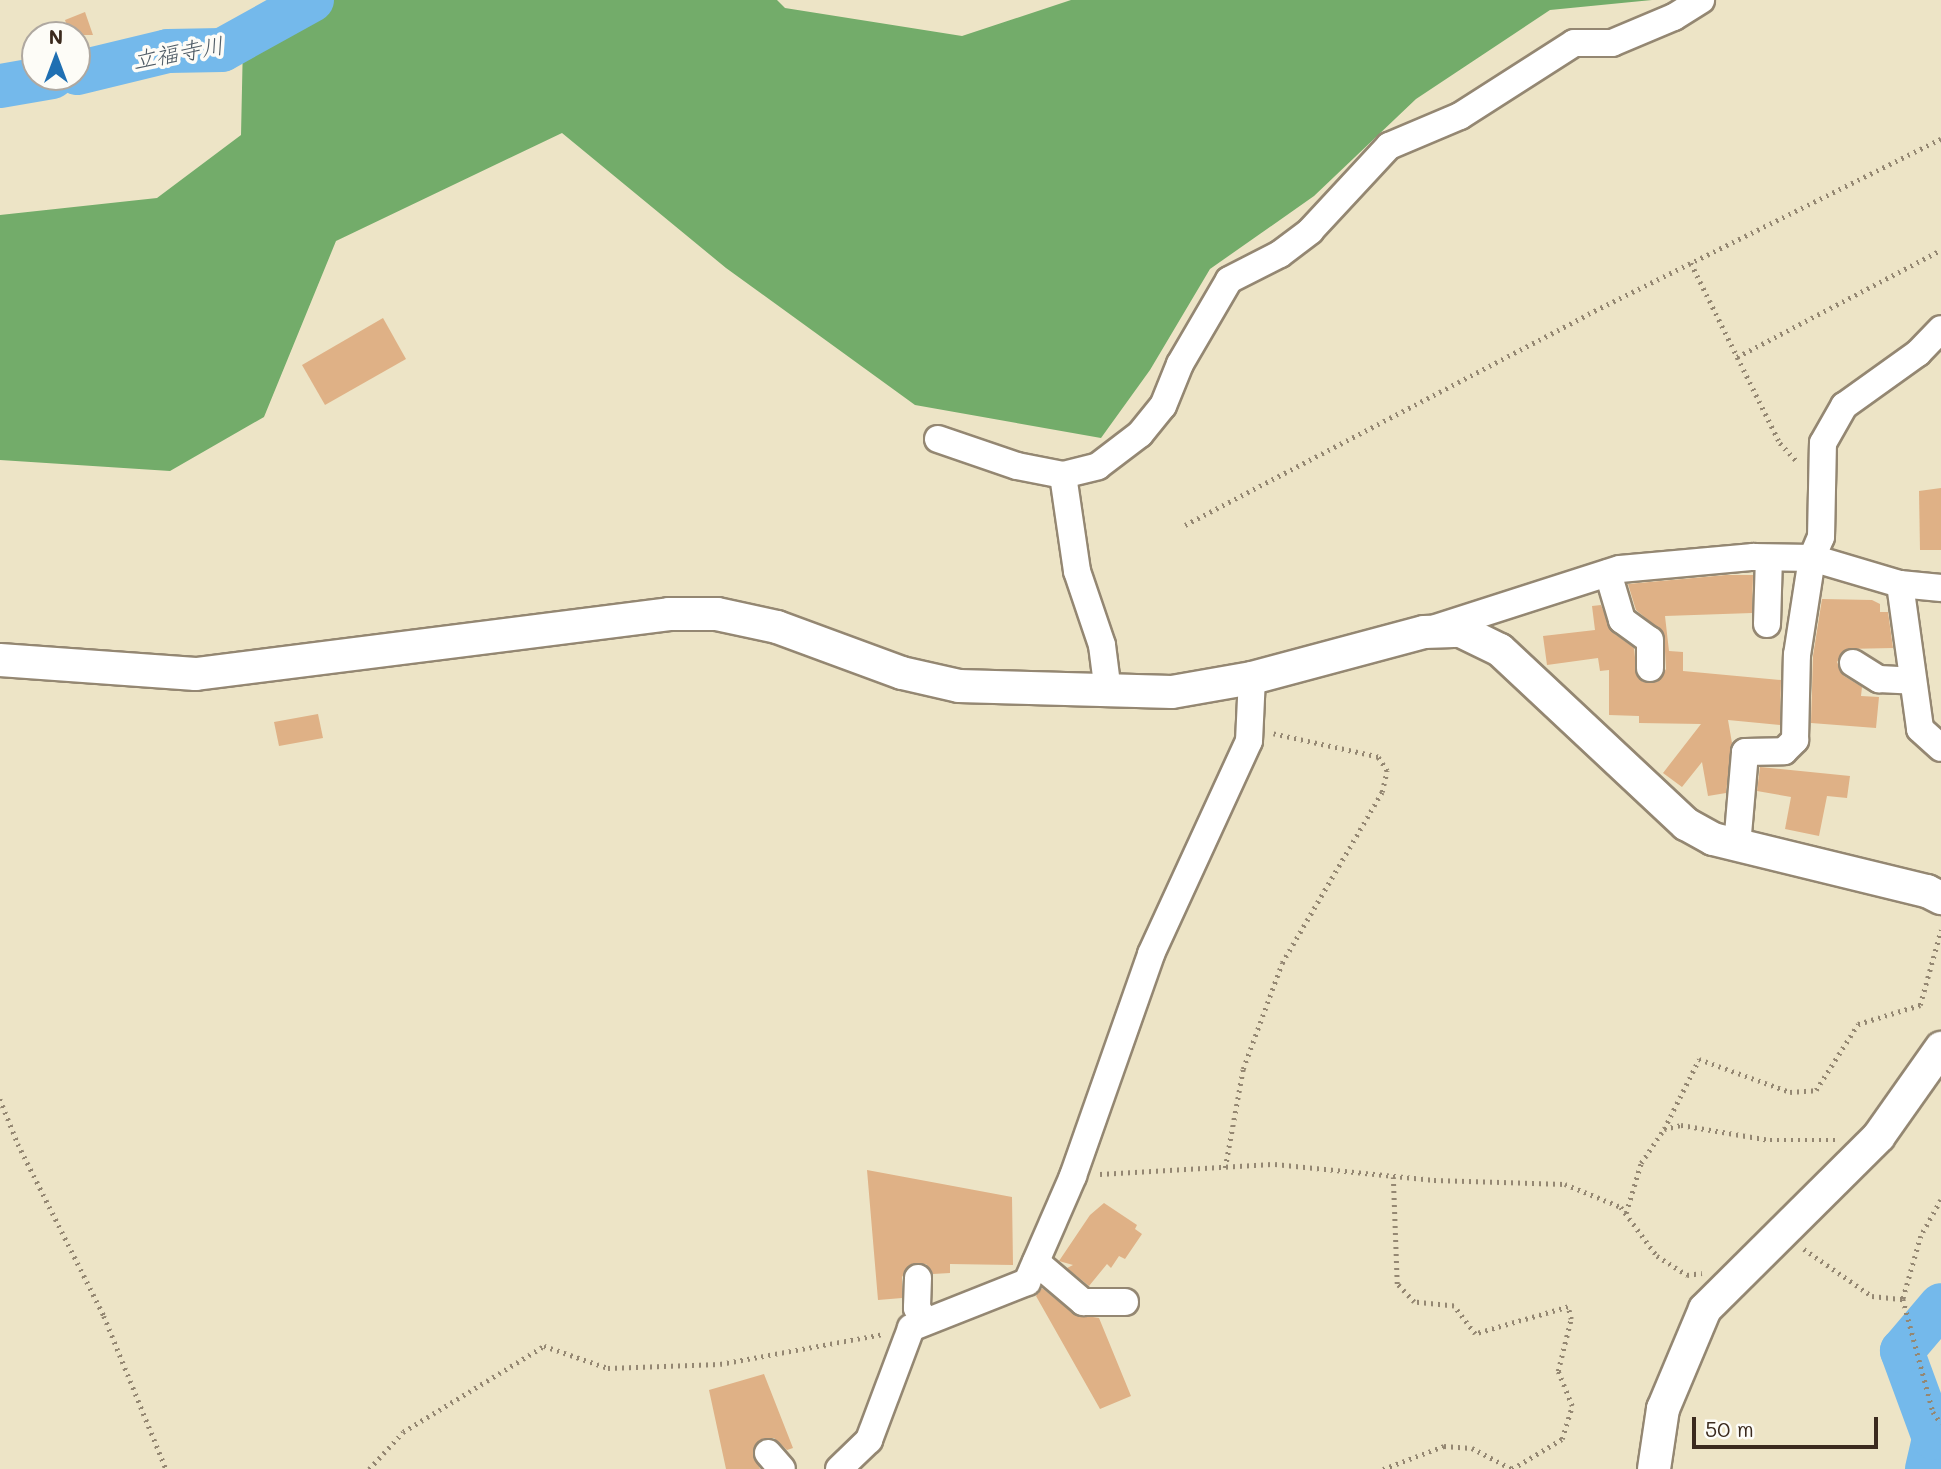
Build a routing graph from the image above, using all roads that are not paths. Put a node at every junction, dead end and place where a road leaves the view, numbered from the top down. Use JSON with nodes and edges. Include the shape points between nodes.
{"nodes":[{"id":1,"x":1701,"y":0,"type":"edge"},
{"id":2,"x":1941,"y":330,"type":"edge"},
{"id":3,"x":938,"y":439,"type":"dead end"},
{"id":4,"x":1063,"y":475,"type":"junction"},
{"id":5,"x":1769,"y":558,"type":"junction"},
{"id":6,"x":1812,"y":558,"type":"junction"},
{"id":7,"x":1608,"y":573,"type":"junction"},
{"id":8,"x":1937,"y":581,"type":"edge"},
{"id":9,"x":1903,"y":584,"type":"junction"},
{"id":10,"x":1767,"y":624,"type":"dead end"},
{"id":11,"x":1424,"y":632,"type":"junction"},
{"id":12,"x":0,"y":660,"type":"edge"},
{"id":13,"x":1853,"y":663,"type":"dead end"},
{"id":14,"x":1650,"y":668,"type":"dead end"},
{"id":15,"x":1252,"y":678,"type":"junction"},
{"id":16,"x":1913,"y":681,"type":"junction"},
{"id":17,"x":1108,"y":692,"type":"junction"},
{"id":18,"x":1941,"y":748,"type":"edge"},
{"id":19,"x":1737,"y":846,"type":"junction"},
{"id":20,"x":1941,"y":898,"type":"edge"},
{"id":21,"x":1941,"y":1048,"type":"edge"},
{"id":22,"x":1037,"y":1262,"type":"junction"},
{"id":23,"x":918,"y":1278,"type":"dead end"},
{"id":24,"x":1125,"y":1302,"type":"dead end"},
{"id":25,"x":918,"y":1325,"type":"junction"},
{"id":26,"x":1652,"y":1468,"type":"edge"},
{"id":27,"x":839,"y":1469,"type":"edge"}],
"edges":[{"from":1,"to":4,"type":"street","via":[[1674,17],[1612,43],[1574,43],[1460,116],[1389,146],[1310,231],[1280,254],[1229,281],[1180,364],[1163,406],[1140,434],[1098,466]]},
{"from":2,"to":6,"type":"street","via":[[1918,353],[1843,406],[1823,443],[1821,537]]},
{"from":3,"to":4,"type":"street","via":[[1017,466]]},
{"from":4,"to":17,"type":"street","via":[[1077,571],[1102,645]]},
{"from":5,"to":6,"type":"street"},
{"from":5,"to":7,"type":"street"},
{"from":5,"to":10,"type":"street"},
{"from":6,"to":9,"type":"street"},
{"from":6,"to":19,"type":"street","via":[[1794,682],[1795,740],[1784,751],[1745,752]]},
{"from":7,"to":11,"type":"street"},
{"from":7,"to":14,"type":"street","via":[[1622,620],[1650,640]]},
{"from":8,"to":9,"type":"street"},
{"from":9,"to":16,"type":"street"},
{"from":11,"to":15,"type":"street"},
{"from":11,"to":19,"type":"street","via":[[1461,631],[1500,650],[1686,824]]},
{"from":12,"to":17,"type":"street","via":[[196,674],[669,614],[717,614],[777,627],[902,673],[959,686]]},
{"from":13,"to":16,"type":"street","via":[[1879,679]]},
{"from":15,"to":17,"type":"street","via":[[1172,692]]},
{"from":15,"to":22,"type":"street","via":[[1249,741],[1151,954],[1073,1176]]},
{"from":16,"to":18,"type":"street","via":[[1920,729]]},
{"from":19,"to":20,"type":"street"},
{"from":21,"to":26,"type":"street","via":[[1877,1138],[1705,1310],[1663,1409]]},
{"from":22,"to":24,"type":"street","via":[[1083,1303]]},
{"from":22,"to":25,"type":"street","via":[[1027,1282]]},
{"from":23,"to":25,"type":"street"},
{"from":25,"to":27,"type":"street","via":[[869,1440]]}]}
